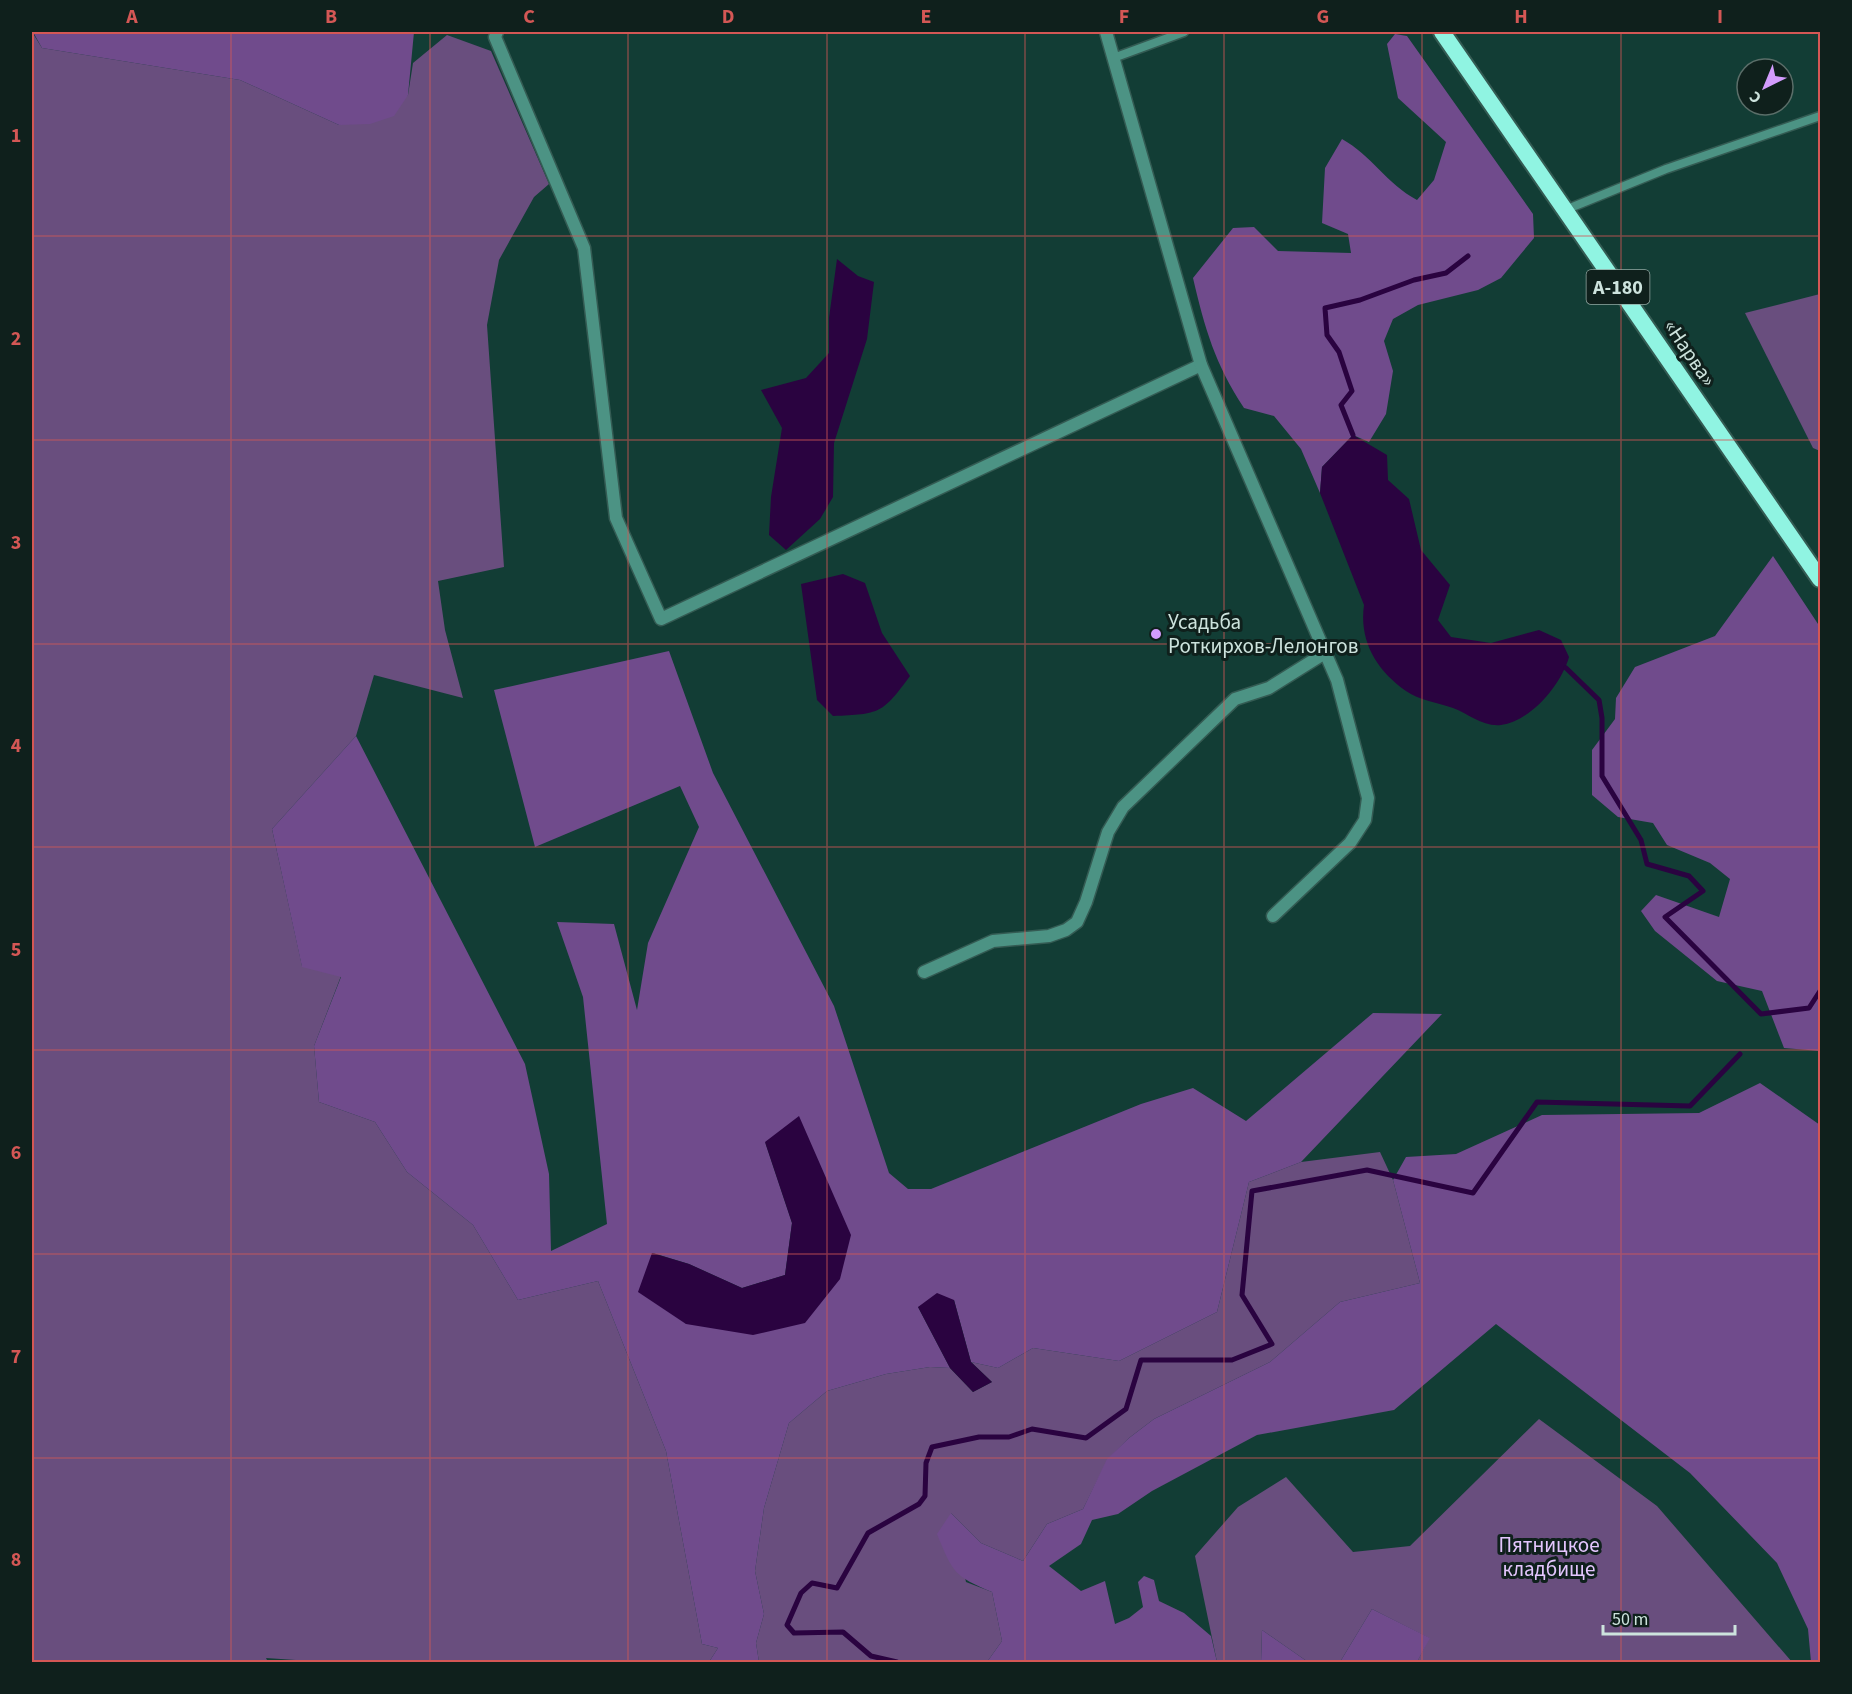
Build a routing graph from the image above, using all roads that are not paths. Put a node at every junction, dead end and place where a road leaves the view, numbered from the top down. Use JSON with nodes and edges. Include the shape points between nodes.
{"nodes":[{"id":1,"x":497,"y":32,"type":"edge"},
{"id":2,"x":1106,"y":32,"type":"edge"},
{"id":3,"x":1184,"y":32,"type":"edge"},
{"id":4,"x":1442,"y":32,"type":"edge"},
{"id":5,"x":1116,"y":57,"type":"junction"},
{"id":6,"x":1821,"y":116,"type":"edge"},
{"id":7,"x":1565,"y":210,"type":"junction"},
{"id":8,"x":1201,"y":365,"type":"junction"},
{"id":9,"x":1821,"y":579,"type":"edge"},
{"id":10,"x":1325,"y":653,"type":"junction"},
{"id":11,"x":1273,"y":916,"type":"dead end"},
{"id":12,"x":924,"y":972,"type":"dead end"}],
"edges":[{"from":1,"to":8,"type":"street","via":[[495,37],[584,248],[616,518],[661,619]]},
{"from":2,"to":5,"type":"street"},
{"from":3,"to":5,"type":"lane"},
{"from":4,"to":7,"type":"highway","name":"«Нарва»","number":"А-180"},
{"from":5,"to":8,"type":"street"},
{"from":6,"to":7,"type":"lane","via":[[1666,169]]},
{"from":7,"to":9,"type":"highway","name":"«Нарва»","number":"А-180"},
{"from":8,"to":10,"type":"street"},
{"from":10,"to":11,"type":"street","via":[[1337,680],[1362,768],[1368,810],[1350,843]]},
{"from":10,"to":12,"type":"street","via":[[1269,688],[1235,699],[1123,807],[1108,832],[1077,922],[1049,936],[993,941]]}]}
